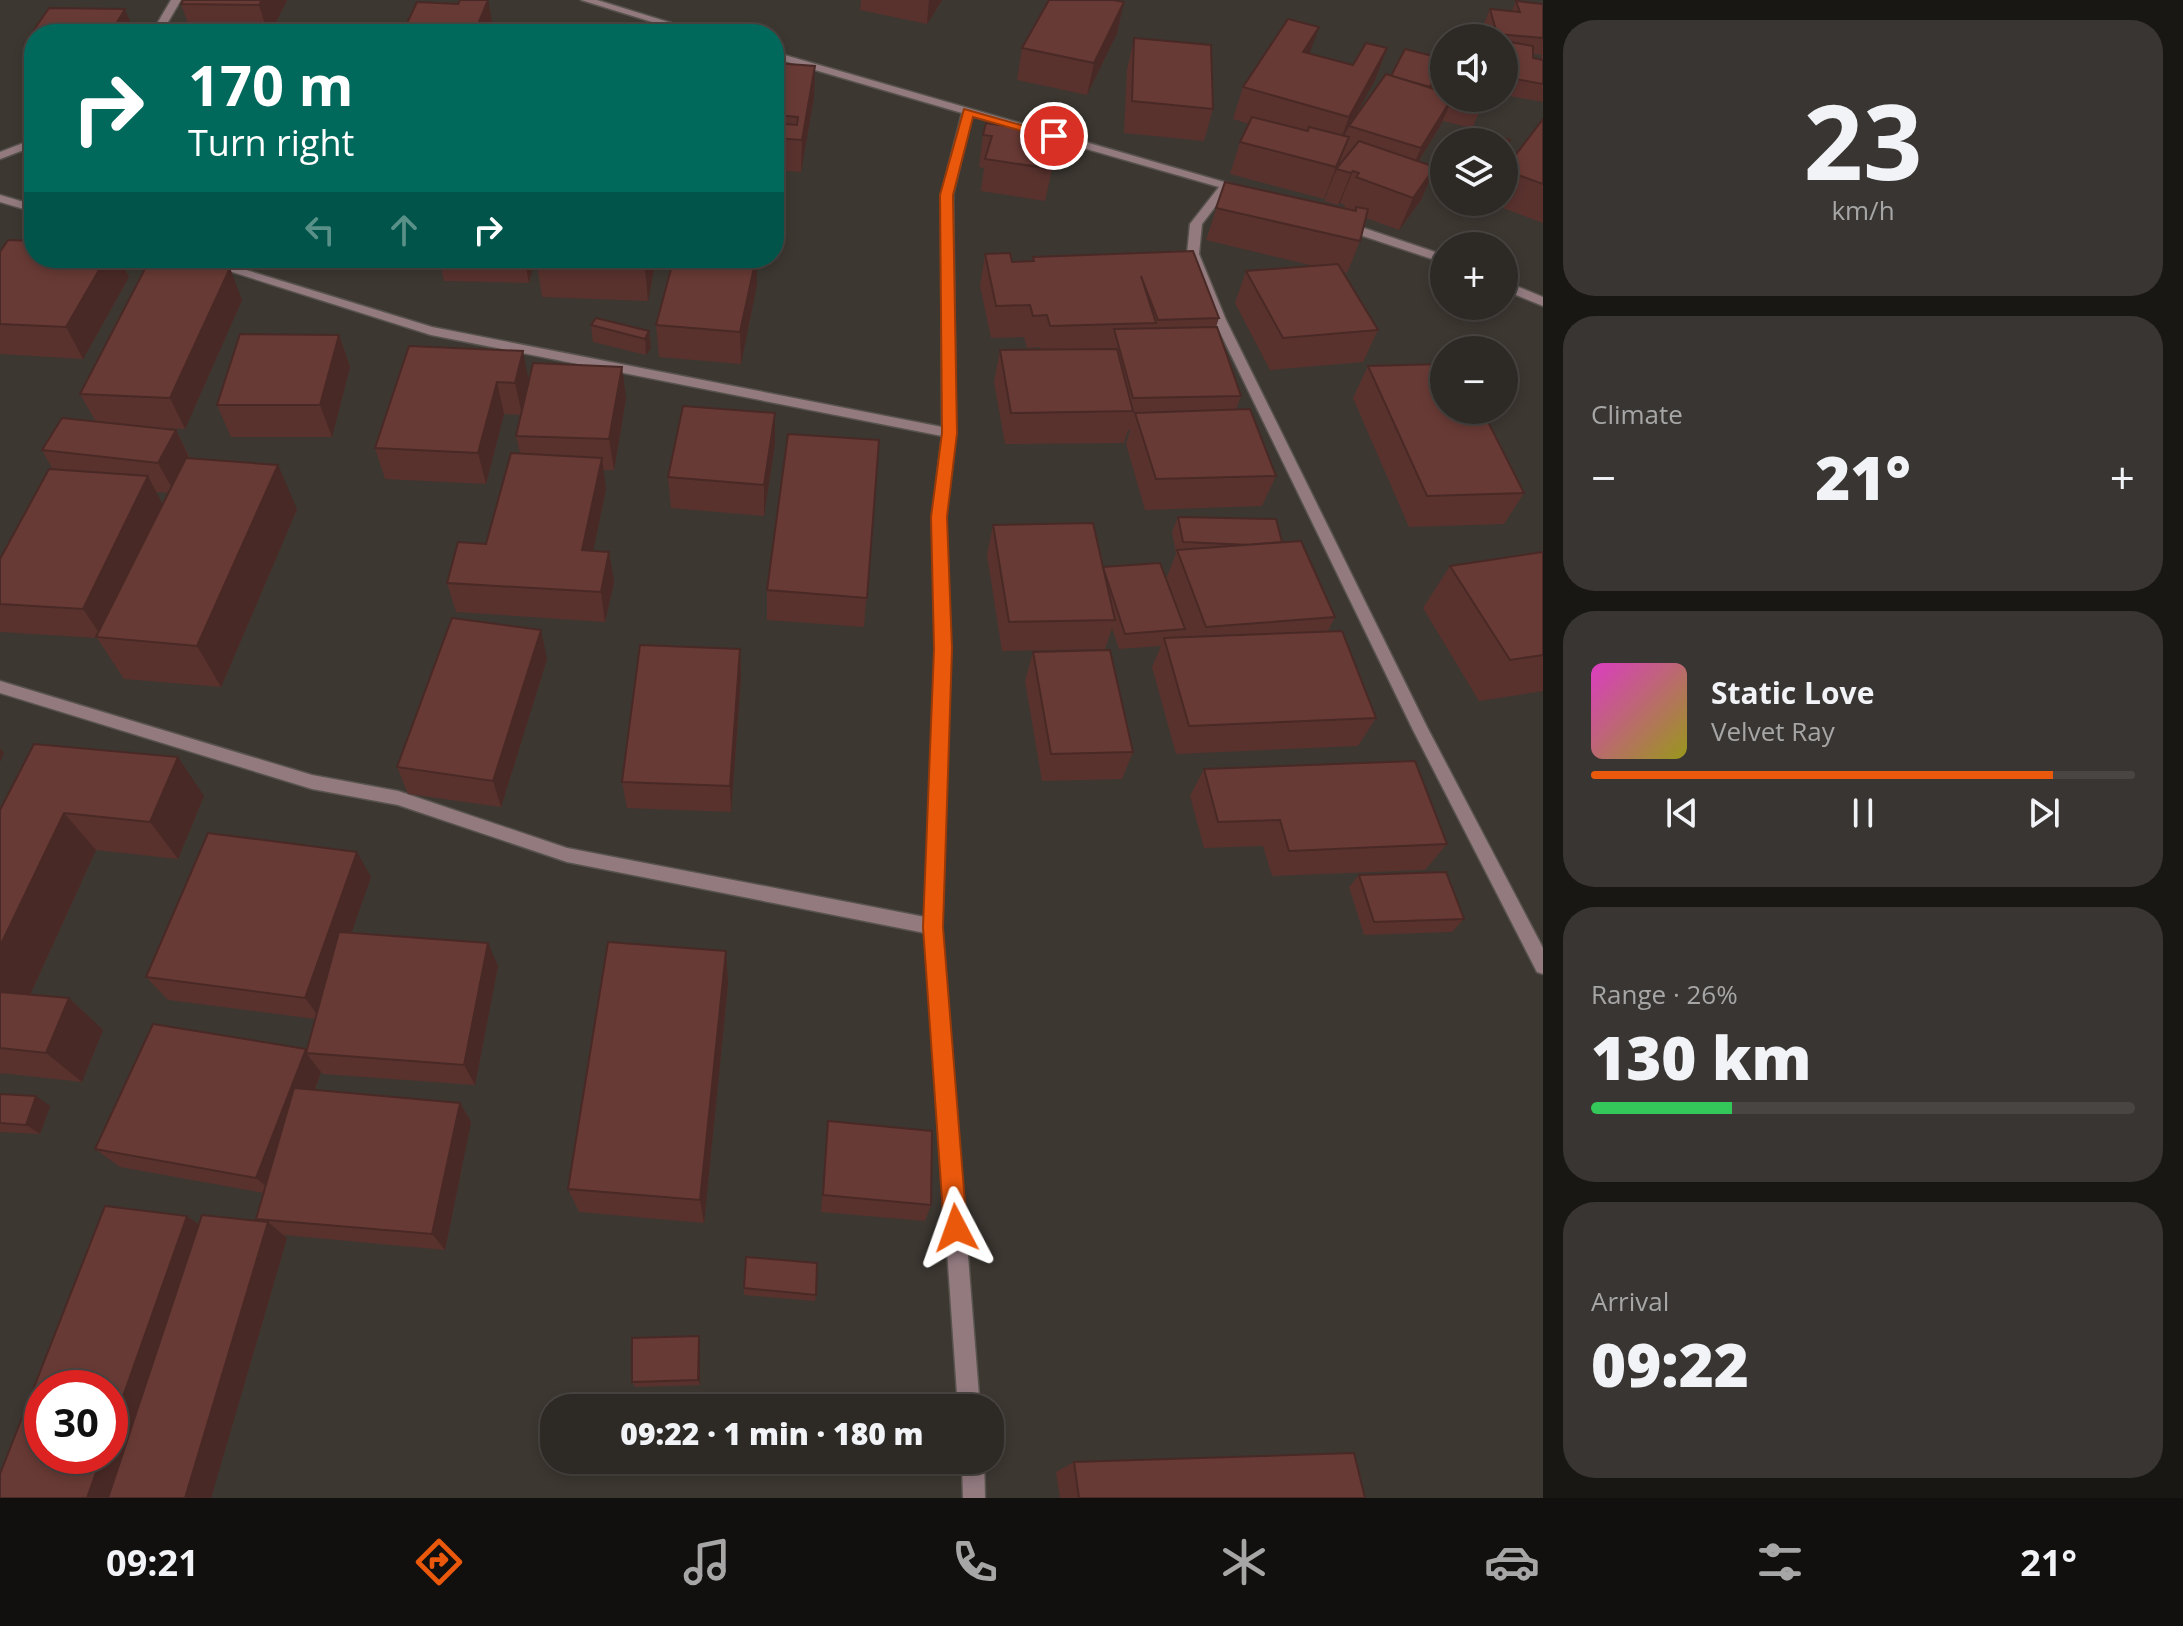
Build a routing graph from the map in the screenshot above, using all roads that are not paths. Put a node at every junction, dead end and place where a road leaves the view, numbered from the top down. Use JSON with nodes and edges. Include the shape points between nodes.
{"nodes":[{"id":1,"x":176,"y":0,"type":"edge"},
{"id":2,"x":586,"y":0,"type":"edge"},
{"id":3,"x":162,"y":24,"type":"edge"},
{"id":4,"x":668,"y":24,"type":"edge"},
{"id":5,"x":784,"y":58,"type":"edge"},
{"id":6,"x":968,"y":112,"type":"junction"},
{"id":7,"x":24,"y":146,"type":"edge"},
{"id":8,"x":0,"y":156,"type":"edge"},
{"id":9,"x":0,"y":198,"type":"edge"},
{"id":10,"x":24,"y":206,"type":"edge"},
{"id":11,"x":1328,"y":220,"type":"edge"},
{"id":12,"x":1430,"y":254,"type":"edge"},
{"id":13,"x":226,"y":268,"type":"edge"},
{"id":14,"x":1518,"y":291,"type":"edge"},
{"id":15,"x":1543,"y":302,"type":"edge"},
{"id":16,"x":949,"y":433,"type":"junction"},
{"id":17,"x":0,"y":687,"type":"edge"},
{"id":18,"x":933,"y":927,"type":"junction"},
{"id":19,"x":1543,"y":966,"type":"edge"},
{"id":20,"x":968,"y":1394,"type":"edge"},
{"id":21,"x":973,"y":1474,"type":"edge"},
{"id":22,"x":974,"y":1498,"type":"edge"}],
"edges":[{"from":1,"to":3,"type":"street"},
{"from":2,"to":4,"type":"street"},
{"from":5,"to":6,"type":"street"},
{"from":6,"to":16,"type":"street","via":[[947,195]]},
{"from":6,"to":19,"type":"street","via":[[1233,187],[1196,224],[1193,254],[1421,730]]},
{"from":7,"to":8,"type":"street"},
{"from":9,"to":10,"type":"street"},
{"from":11,"to":12,"type":"street"},
{"from":13,"to":16,"type":"street","via":[[431,331]]},
{"from":14,"to":15,"type":"street"},
{"from":16,"to":18,"type":"street","via":[[939,517],[943,649]]},
{"from":17,"to":18,"type":"street","via":[[312,782],[398,798],[567,855]]},
{"from":18,"to":20,"type":"street"},
{"from":21,"to":22,"type":"street"}]}
